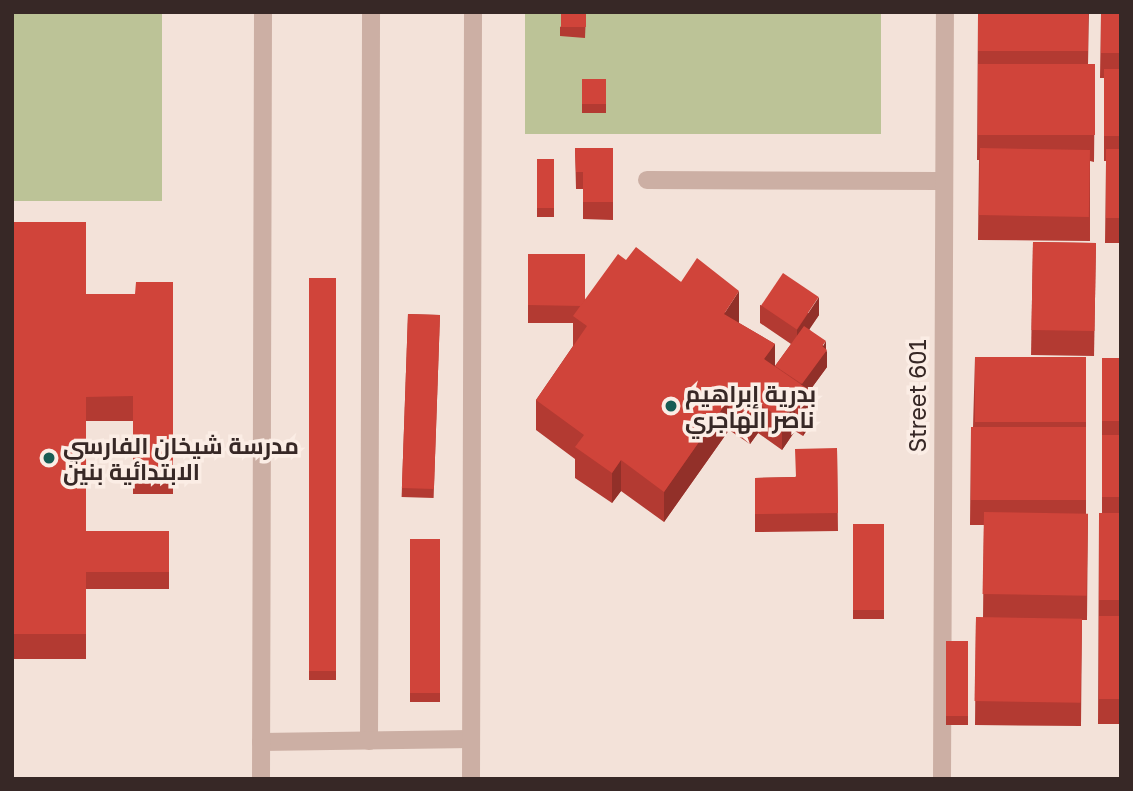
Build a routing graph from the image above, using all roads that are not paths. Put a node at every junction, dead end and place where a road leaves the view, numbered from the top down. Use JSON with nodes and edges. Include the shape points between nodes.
{"nodes":[{"id":1,"x":263,"y":12,"type":"edge"},
{"id":2,"x":370,"y":12,"type":"edge"},
{"id":3,"x":473,"y":12,"type":"edge"},
{"id":4,"x":945,"y":12,"type":"edge"},
{"id":5,"x":647,"y":180,"type":"dead end"},
{"id":6,"x":941,"y":181,"type":"junction"},
{"id":7,"x":471,"y":739,"type":"junction"},
{"id":8,"x":369,"y":741,"type":"junction"},
{"id":9,"x":261,"y":742,"type":"junction"},
{"id":10,"x":261,"y":779,"type":"edge"},
{"id":11,"x":471,"y":779,"type":"edge"},
{"id":12,"x":942,"y":779,"type":"edge"}],
"edges":[{"from":1,"to":9,"type":"street"},
{"from":2,"to":8,"type":"street"},
{"from":3,"to":7,"type":"street"},
{"from":4,"to":6,"type":"street","name":"Street 601"},
{"from":5,"to":6,"type":"street"},
{"from":6,"to":12,"type":"street","name":"Street 601"},
{"from":7,"to":8,"type":"street"},
{"from":7,"to":11,"type":"street"},
{"from":8,"to":9,"type":"street"},
{"from":9,"to":10,"type":"street"}]}
